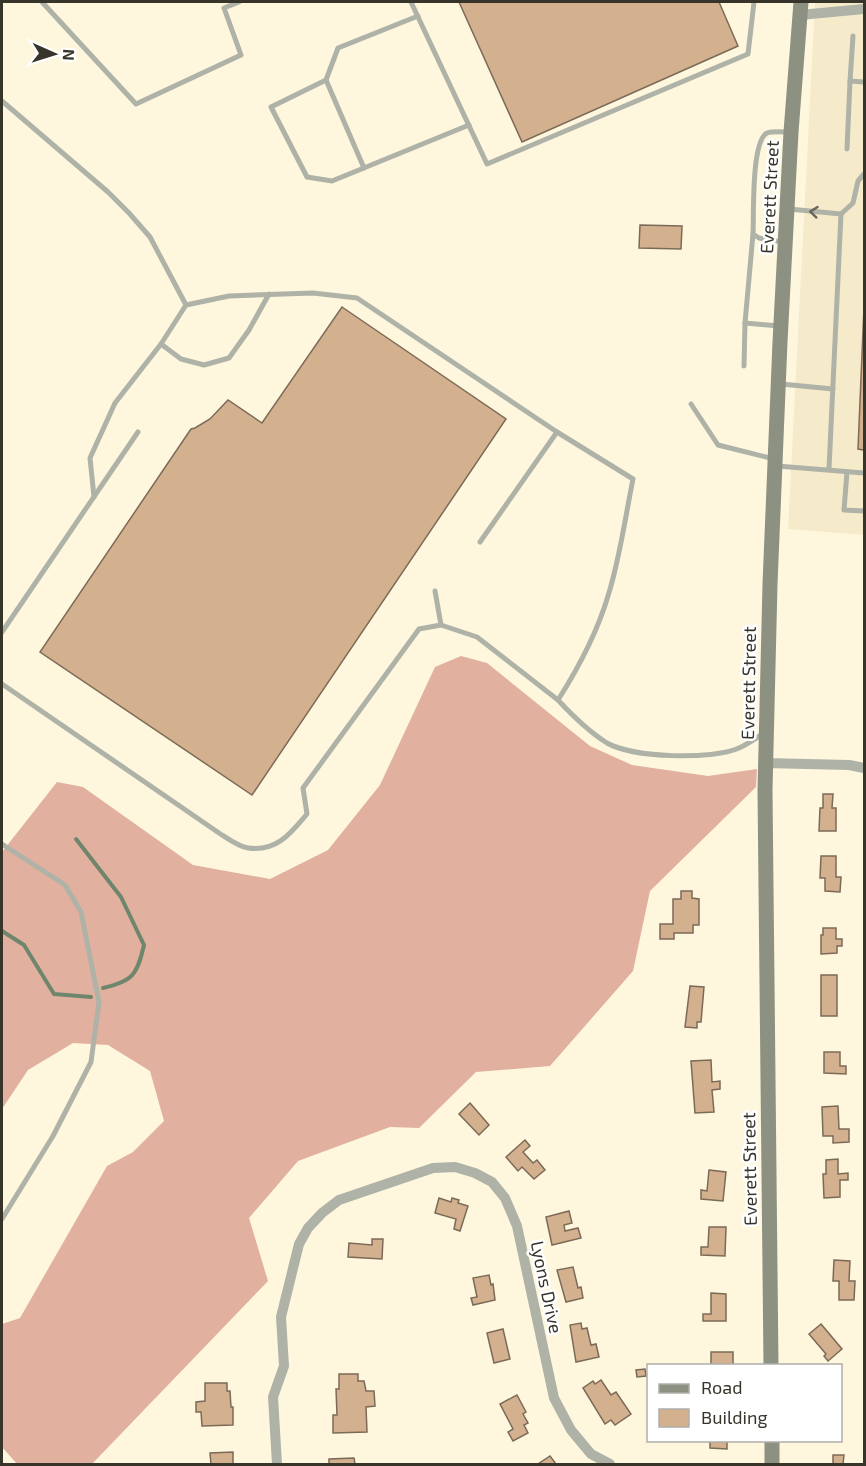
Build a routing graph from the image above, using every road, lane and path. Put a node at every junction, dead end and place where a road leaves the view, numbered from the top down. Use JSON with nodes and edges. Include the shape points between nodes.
{"nodes":[{"id":1,"x":42,"y":2,"type":"edge"},
{"id":2,"x":239,"y":2,"type":"edge"},
{"id":3,"x":411,"y":2,"type":"edge"},
{"id":4,"x":754,"y":2,"type":"edge"},
{"id":5,"x":800,"y":8,"type":"edge"},
{"id":6,"x":864,"y":9,"type":"edge"},
{"id":7,"x":418,"y":16,"type":"junction"},
{"id":8,"x":852,"y":36,"type":"dead end"},
{"id":9,"x":326,"y":80,"type":"junction"},
{"id":10,"x":850,"y":81,"type":"junction"},
{"id":11,"x":864,"y":82,"type":"edge"},
{"id":12,"x":2,"y":101,"type":"edge"},
{"id":13,"x":469,"y":124,"type":"junction"},
{"id":14,"x":792,"y":132,"type":"junction"},
{"id":15,"x":847,"y":149,"type":"dead end"},
{"id":16,"x":364,"y":168,"type":"junction"},
{"id":17,"x":864,"y":174,"type":"edge"},
{"id":18,"x":788,"y":209,"type":"junction"},
{"id":19,"x":841,"y":214,"type":"junction"},
{"id":20,"x":753,"y":234,"type":"junction"},
{"id":21,"x":786,"y":242,"type":"junction"},
{"id":22,"x":269,"y":294,"type":"junction"},
{"id":23,"x":186,"y":305,"type":"junction"},
{"id":24,"x":745,"y":323,"type":"junction"},
{"id":25,"x":781,"y":326,"type":"junction"},
{"id":26,"x":161,"y":344,"type":"junction"},
{"id":27,"x":744,"y":366,"type":"dead end"},
{"id":28,"x":779,"y":384,"type":"junction"},
{"id":29,"x":833,"y":389,"type":"junction"},
{"id":30,"x":691,"y":404,"type":"dead end"},
{"id":31,"x":138,"y":432,"type":"dead end"},
{"id":32,"x":557,"y":432,"type":"junction"},
{"id":33,"x":775,"y":462,"type":"junction"},
{"id":34,"x":829,"y":469,"type":"junction"},
{"id":35,"x":847,"y":472,"type":"junction"},
{"id":36,"x":864,"y":473,"type":"edge"},
{"id":37,"x":94,"y":496,"type":"junction"},
{"id":38,"x":864,"y":511,"type":"edge"},
{"id":39,"x":480,"y":542,"type":"dead end"},
{"id":40,"x":435,"y":591,"type":"dead end"},
{"id":41,"x":441,"y":625,"type":"junction"},
{"id":42,"x":2,"y":632,"type":"edge"},
{"id":43,"x":2,"y":684,"type":"edge"},
{"id":44,"x":558,"y":700,"type":"junction"},
{"id":45,"x":766,"y":732,"type":"junction"},
{"id":46,"x":765,"y":763,"type":"junction"},
{"id":47,"x":864,"y":768,"type":"edge"},
{"id":48,"x":2,"y":844,"type":"edge"},
{"id":49,"x":2,"y":1219,"type":"edge"},
{"id":50,"x":771,"y":1364,"type":"edge"},
{"id":51,"x":772,"y":1442,"type":"edge"},
{"id":52,"x":277,"y":1464,"type":"edge"},
{"id":53,"x":610,"y":1464,"type":"edge"},
{"id":54,"x":772,"y":1464,"type":"edge"}],
"edges":[{"from":1,"to":2,"type":"lane","via":[[136,104],[241,55],[224,8]]},
{"from":3,"to":7,"type":"lane"},
{"from":4,"to":13,"type":"lane","via":[[748,54],[487,164]]},
{"from":5,"to":6,"type":"street"},
{"from":5,"to":14,"type":"street","name":"Everett Street"},
{"from":7,"to":9,"type":"lane","via":[[338,48]]},
{"from":7,"to":13,"type":"lane"},
{"from":8,"to":10,"type":"lane"},
{"from":9,"to":16,"type":"lane"},
{"from":9,"to":16,"type":"lane","via":[[271,107],[308,177],[332,181]]},
{"from":10,"to":11,"type":"lane"},
{"from":10,"to":15,"type":"lane"},
{"from":12,"to":23,"type":"lane","via":[[129,213],[150,237]]},
{"from":13,"to":16,"type":"lane"},
{"from":14,"to":18,"type":"street","name":"Everett Street"},
{"from":14,"to":20,"type":"lane","via":[[768,132],[760,138]]},
{"from":17,"to":19,"type":"lane","via":[[858,181],[853,202]]},
{"from":19,"to":18,"type":"lane","one_way":true},
{"from":18,"to":21,"type":"street","name":"Everett Street"},
{"from":19,"to":29,"type":"lane"},
{"from":20,"to":21,"type":"lane"},
{"from":20,"to":24,"type":"lane"},
{"from":21,"to":25,"type":"street","name":"Everett Street"},
{"from":22,"to":23,"type":"lane","via":[[230,296]]},
{"from":22,"to":26,"type":"lane","via":[[229,358],[204,365],[181,359]]},
{"from":22,"to":32,"type":"lane","via":[[357,298]]},
{"from":23,"to":26,"type":"lane"},
{"from":24,"to":25,"type":"lane"},
{"from":24,"to":27,"type":"lane"},
{"from":25,"to":28,"type":"street","name":"Everett Street"},
{"from":26,"to":37,"type":"lane","via":[[115,403],[90,458]]},
{"from":28,"to":29,"type":"lane"},
{"from":28,"to":33,"type":"street","name":"Everett Street"},
{"from":29,"to":34,"type":"lane"},
{"from":30,"to":33,"type":"lane","via":[[718,445]]},
{"from":31,"to":37,"type":"lane"},
{"from":32,"to":39,"type":"lane"},
{"from":32,"to":44,"type":"lane","via":[[633,479],[608,597],[586,651]]},
{"from":33,"to":34,"type":"lane"},
{"from":33,"to":45,"type":"street","name":"Everett Street"},
{"from":34,"to":35,"type":"lane"},
{"from":35,"to":36,"type":"lane"},
{"from":35,"to":38,"type":"lane","via":[[844,510]]},
{"from":37,"to":42,"type":"lane"},
{"from":40,"to":41,"type":"lane"},
{"from":41,"to":43,"type":"lane","via":[[419,629],[303,788],[307,814],[286,839],[265,847],[247,848],[219,833]]},
{"from":41,"to":44,"type":"lane","via":[[477,637]]},
{"from":44,"to":45,"type":"lane","via":[[608,743],[641,753],[670,757],[723,752],[739,748]]},
{"from":45,"to":46,"type":"street","name":"Everett Street"},
{"from":46,"to":47,"type":"street"},
{"from":46,"to":50,"type":"street","name":"Everett Street"},
{"from":48,"to":49,"type":"lane","via":[[65,885],[81,912],[99,1002],[91,1062]]},
{"from":51,"to":54,"type":"street"},
{"from":52,"to":53,"type":"street","name":"Lyons Drive","via":[[273,1397],[284,1366],[281,1317],[299,1244],[308,1228],[339,1200],[445,1167],[465,1169],[492,1182],[505,1198],[517,1226],[554,1398],[571,1430],[591,1454]]}]}
